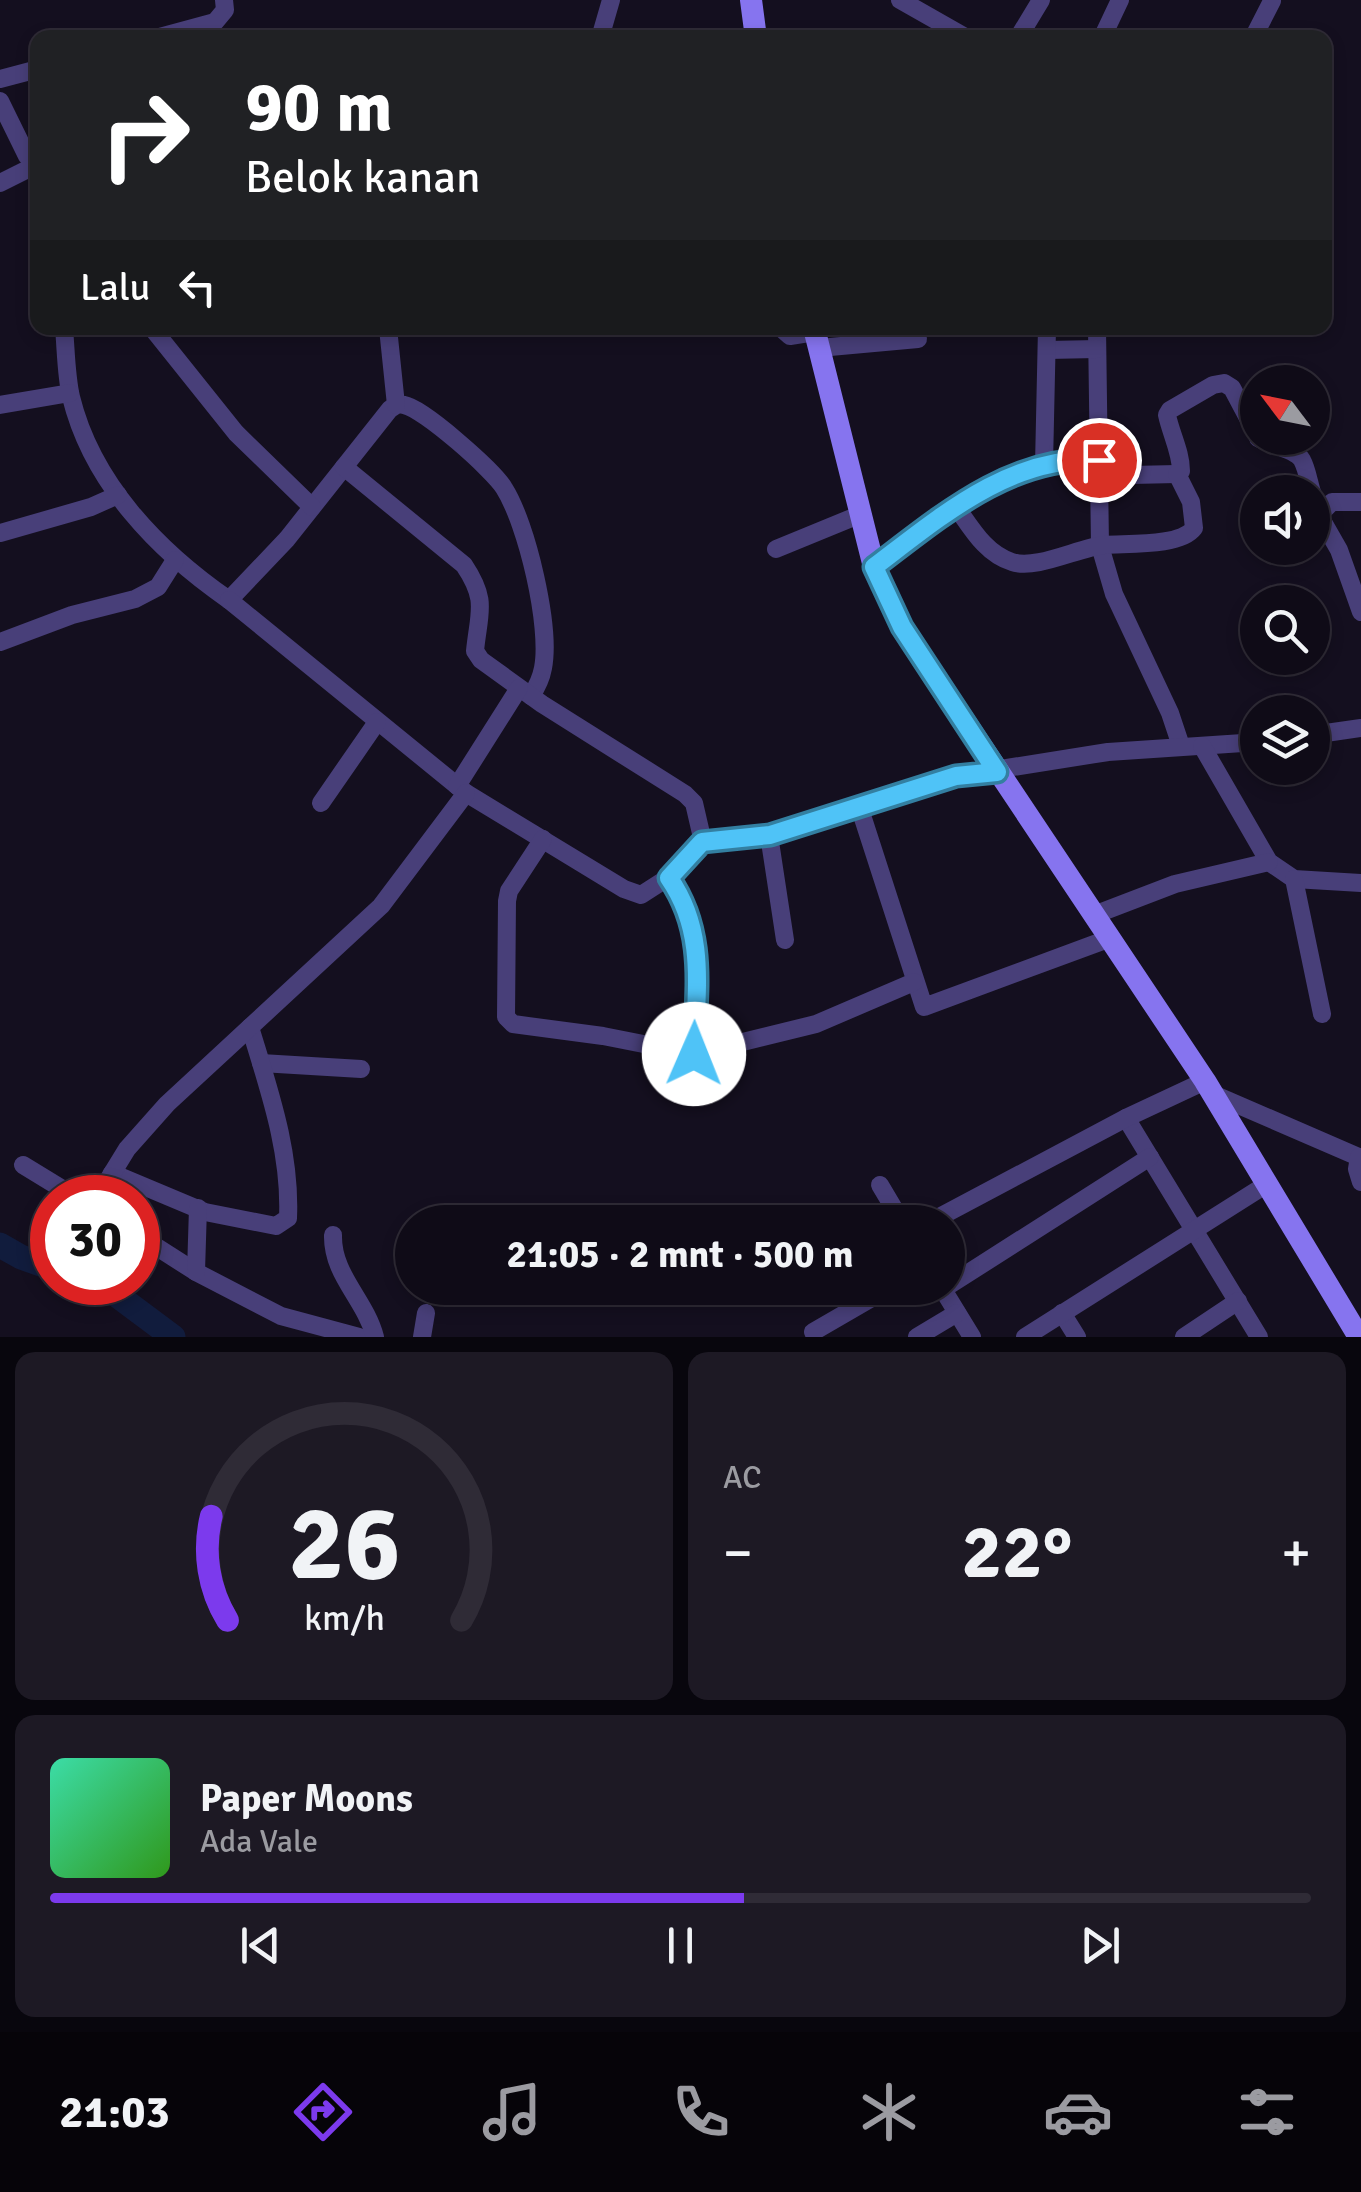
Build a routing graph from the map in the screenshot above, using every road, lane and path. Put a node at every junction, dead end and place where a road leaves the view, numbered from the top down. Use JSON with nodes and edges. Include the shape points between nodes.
{"nodes":[{"id":1,"x":224,"y":0,"type":"edge"},
{"id":2,"x":611,"y":0,"type":"edge"},
{"id":3,"x":750,"y":0,"type":"edge"},
{"id":4,"x":900,"y":0,"type":"edge"},
{"id":5,"x":1040,"y":0,"type":"edge"},
{"id":6,"x":1120,"y":0,"type":"edge"},
{"id":7,"x":1272,"y":1,"type":"edge"},
{"id":8,"x":926,"y":7,"type":"edge"},
{"id":9,"x":186,"y":30,"type":"edge"},
{"id":10,"x":602,"y":30,"type":"edge"},
{"id":11,"x":755,"y":30,"type":"edge"},
{"id":12,"x":956,"y":30,"type":"edge"},
{"id":13,"x":1023,"y":30,"type":"edge"},
{"id":14,"x":1106,"y":30,"type":"edge"},
{"id":15,"x":1257,"y":30,"type":"edge"},
{"id":16,"x":30,"y":71,"type":"edge"},
{"id":17,"x":0,"y":79,"type":"edge"},
{"id":18,"x":1,"y":106,"type":"edge"},
{"id":19,"x":30,"y":152,"type":"edge"},
{"id":20,"x":30,"y":163,"type":"edge"},
{"id":21,"x":0,"y":183,"type":"edge"},
{"id":22,"x":65,"y":335,"type":"edge"},
{"id":23,"x":158,"y":335,"type":"edge"},
{"id":24,"x":389,"y":335,"type":"edge"},
{"id":25,"x":789,"y":335,"type":"edge"},
{"id":26,"x":1047,"y":335,"type":"edge"},
{"id":27,"x":1097,"y":335,"type":"edge"},
{"id":28,"x":816,"y":336,"type":"edge"},
{"id":29,"x":918,"y":338,"type":"dead end"},
{"id":30,"x":1097,"y":349,"type":"junction"},
{"id":31,"x":1046,"y":350,"type":"junction"},
{"id":32,"x":70,"y":394,"type":"junction"},
{"id":33,"x":1240,"y":403,"type":"edge"},
{"id":34,"x":0,"y":405,"type":"edge"},
{"id":35,"x":396,"y":405,"type":"junction"},
{"id":36,"x":1099,"y":460,"type":"junction"},
{"id":37,"x":1044,"y":465,"type":"junction"},
{"id":38,"x":344,"y":467,"type":"junction"},
{"id":39,"x":1177,"y":474,"type":"junction"},
{"id":40,"x":1100,"y":488,"type":"junction"},
{"id":41,"x":118,"y":495,"type":"junction"},
{"id":42,"x":1361,"y":502,"type":"edge"},
{"id":43,"x":1330,"y":504,"type":"edge"},
{"id":44,"x":312,"y":507,"type":"junction"},
{"id":45,"x":957,"y":508,"type":"junction"},
{"id":46,"x":859,"y":515,"type":"junction"},
{"id":47,"x":0,"y":533,"type":"edge"},
{"id":48,"x":1330,"y":533,"type":"edge"},
{"id":49,"x":1100,"y":546,"type":"junction"},
{"id":50,"x":776,"y":548,"type":"dead end"},
{"id":51,"x":175,"y":560,"type":"junction"},
{"id":52,"x":874,"y":567,"type":"junction"},
{"id":53,"x":229,"y":600,"type":"junction"},
{"id":54,"x":1361,"y":612,"type":"edge"},
{"id":55,"x":0,"y":642,"type":"edge"},
{"id":56,"x":525,"y":692,"type":"junction"},
{"id":57,"x":377,"y":722,"type":"junction"},
{"id":58,"x":1361,"y":728,"type":"edge"},
{"id":59,"x":1330,"y":732,"type":"edge"},
{"id":60,"x":1240,"y":743,"type":"edge"},
{"id":61,"x":1181,"y":746,"type":"junction"},
{"id":62,"x":1202,"y":746,"type":"junction"},
{"id":63,"x":997,"y":772,"type":"junction"},
{"id":64,"x":462,"y":789,"type":"junction"},
{"id":65,"x":321,"y":803,"type":"dead end"},
{"id":66,"x":859,"y":806,"type":"junction"},
{"id":67,"x":770,"y":835,"type":"junction"},
{"id":68,"x":543,"y":839,"type":"junction"},
{"id":69,"x":702,"y":842,"type":"junction"},
{"id":70,"x":1269,"y":862,"type":"junction"},
{"id":71,"x":669,"y":878,"type":"junction"},
{"id":72,"x":1294,"y":880,"type":"junction"},
{"id":73,"x":1361,"y":883,"type":"edge"},
{"id":74,"x":1094,"y":915,"type":"junction"},
{"id":75,"x":1108,"y":939,"type":"junction"},
{"id":76,"x":785,"y":940,"type":"dead end"},
{"id":77,"x":914,"y":982,"type":"junction"},
{"id":78,"x":1322,"y":1014,"type":"dead end"},
{"id":79,"x":250,"y":1028,"type":"junction"},
{"id":80,"x":694,"y":1054,"type":"junction"},
{"id":81,"x":261,"y":1064,"type":"junction"},
{"id":82,"x":361,"y":1070,"type":"dead end"},
{"id":83,"x":1209,"y":1088,"type":"junction"},
{"id":84,"x":1126,"y":1118,"type":"junction"},
{"id":85,"x":1360,"y":1157,"type":"edge"},
{"id":86,"x":1150,"y":1158,"type":"junction"},
{"id":87,"x":23,"y":1165,"type":"dead end"},
{"id":88,"x":112,"y":1173,"type":"joint"},
{"id":89,"x":39,"y":1175,"type":"edge"},
{"id":90,"x":1361,"y":1182,"type":"edge"},
{"id":91,"x":1267,"y":1184,"type":"junction"},
{"id":92,"x":880,"y":1185,"type":"dead end"},
{"id":93,"x":892,"y":1205,"type":"edge"},
{"id":94,"x":962,"y":1205,"type":"edge"},
{"id":95,"x":198,"y":1208,"type":"junction"},
{"id":96,"x":1193,"y":1228,"type":"junction"},
{"id":97,"x":333,"y":1235,"type":"dead end"},
{"id":98,"x":160,"y":1250,"type":"edge"},
{"id":99,"x":196,"y":1272,"type":"junction"},
{"id":100,"x":965,"y":1275,"type":"edge"},
{"id":101,"x":1238,"y":1301,"type":"junction"},
{"id":102,"x":860,"y":1305,"type":"edge"},
{"id":103,"x":954,"y":1305,"type":"edge"},
{"id":104,"x":426,"y":1313,"type":"dead end"},
{"id":105,"x":958,"y":1313,"type":"junction"},
{"id":106,"x":1062,"y":1313,"type":"junction"},
{"id":107,"x":813,"y":1332,"type":"dead end"},
{"id":108,"x":360,"y":1337,"type":"edge"},
{"id":109,"x":375,"y":1337,"type":"edge"},
{"id":110,"x":422,"y":1337,"type":"edge"},
{"id":111,"x":917,"y":1337,"type":"edge"},
{"id":112,"x":972,"y":1337,"type":"edge"},
{"id":113,"x":1025,"y":1337,"type":"edge"},
{"id":114,"x":1077,"y":1337,"type":"edge"},
{"id":115,"x":1184,"y":1337,"type":"edge"},
{"id":116,"x":1260,"y":1337,"type":"edge"},
{"id":117,"x":1359,"y":1337,"type":"edge"}],
"edges":[{"from":1,"to":9,"type":"street","via":[[216,22]]},
{"from":2,"to":10,"type":"street"},
{"from":3,"to":11,"type":"street"},
{"from":4,"to":8,"type":"street"},
{"from":5,"to":13,"type":"street"},
{"from":6,"to":14,"type":"street"},
{"from":7,"to":15,"type":"street"},
{"from":8,"to":12,"type":"street"},
{"from":16,"to":17,"type":"street"},
{"from":18,"to":19,"type":"street"},
{"from":20,"to":21,"type":"street"},
{"from":22,"to":32,"type":"street"},
{"from":23,"to":44,"type":"street","via":[[236,433]]},
{"from":24,"to":35,"type":"street"},
{"from":25,"to":28,"type":"street"},
{"from":26,"to":31,"type":"street"},
{"from":27,"to":30,"type":"street"},
{"from":28,"to":29,"type":"street"},
{"from":28,"to":46,"type":"street"},
{"from":30,"to":31,"type":"street"},
{"from":30,"to":36,"type":"street"},
{"from":31,"to":37,"type":"street"},
{"from":32,"to":34,"type":"street"},
{"from":32,"to":41,"type":"street","via":[[90,451]]},
{"from":33,"to":39,"type":"street","via":[[1232,388],[1214,384],[1168,415],[1181,462]]},
{"from":35,"to":38,"type":"street"},
{"from":35,"to":56,"type":"street","via":[[431,419],[504,486],[541,606],[544,666]]},
{"from":36,"to":37,"type":"street"},
{"from":36,"to":40,"type":"street"},
{"from":37,"to":45,"type":"street","via":[[993,483]]},
{"from":38,"to":44,"type":"street"},
{"from":38,"to":56,"type":"street","via":[[464,565],[482,606],[474,650]]},
{"from":39,"to":40,"type":"street","via":[[1131,475]]},
{"from":39,"to":49,"type":"street","via":[[1194,516],[1189,534]]},
{"from":40,"to":49,"type":"street"},
{"from":41,"to":47,"type":"street"},
{"from":41,"to":51,"type":"street"},
{"from":42,"to":43,"type":"street"},
{"from":44,"to":53,"type":"street"},
{"from":45,"to":49,"type":"street","via":[[983,544],[1016,564]]},
{"from":45,"to":52,"type":"street"},
{"from":46,"to":50,"type":"street"},
{"from":46,"to":52,"type":"street"},
{"from":48,"to":54,"type":"street"},
{"from":49,"to":61,"type":"street","via":[[1114,594]]},
{"from":51,"to":53,"type":"street"},
{"from":51,"to":55,"type":"street","via":[[158,588],[135,600]]},
{"from":52,"to":63,"type":"street","via":[[902,627]]},
{"from":53,"to":57,"type":"street"},
{"from":56,"to":64,"type":"street"},
{"from":56,"to":69,"type":"street","via":[[685,794],[694,803]]},
{"from":57,"to":64,"type":"street"},
{"from":57,"to":65,"type":"street"},
{"from":58,"to":59,"type":"street"},
{"from":60,"to":62,"type":"street"},
{"from":61,"to":62,"type":"street"},
{"from":61,"to":63,"type":"street"},
{"from":62,"to":70,"type":"street"},
{"from":63,"to":66,"type":"street","via":[[956,776]]},
{"from":63,"to":74,"type":"street"},
{"from":64,"to":68,"type":"street"},
{"from":64,"to":79,"type":"street","via":[[381,906]]},
{"from":66,"to":67,"type":"street"},
{"from":66,"to":77,"type":"street"},
{"from":67,"to":69,"type":"street"},
{"from":67,"to":76,"type":"street"},
{"from":68,"to":71,"type":"street","via":[[624,890],[641,894]]},
{"from":68,"to":80,"type":"street","via":[[507,901],[508,1021]]},
{"from":69,"to":71,"type":"street"},
{"from":70,"to":72,"type":"street"},
{"from":70,"to":74,"type":"street","via":[[1175,884]]},
{"from":71,"to":80,"type":"street","via":[[691,916],[697,948]]},
{"from":72,"to":73,"type":"street"},
{"from":72,"to":78,"type":"street"},
{"from":74,"to":75,"type":"street"},
{"from":75,"to":77,"type":"street","via":[[924,1006]]},
{"from":75,"to":83,"type":"street"},
{"from":77,"to":80,"type":"street","via":[[816,1024]]},
{"from":79,"to":81,"type":"street"},
{"from":79,"to":88,"type":"street","via":[[167,1104]]},
{"from":81,"to":82,"type":"street"},
{"from":81,"to":95,"type":"street","via":[[287,1168],[288,1218],[276,1226]]},
{"from":83,"to":84,"type":"street"},
{"from":83,"to":85,"type":"street"},
{"from":83,"to":91,"type":"street"},
{"from":84,"to":86,"type":"street"},
{"from":84,"to":94,"type":"street"},
{"from":85,"to":90,"type":"street"},
{"from":86,"to":96,"type":"street"},
{"from":86,"to":100,"type":"street"},
{"from":87,"to":89,"type":"street"},
{"from":88,"to":95,"type":"street"},
{"from":91,"to":96,"type":"street"},
{"from":91,"to":117,"type":"street"},
{"from":92,"to":93,"type":"street"},
{"from":95,"to":99,"type":"street"},
{"from":96,"to":101,"type":"street"},
{"from":96,"to":106,"type":"street"},
{"from":97,"to":109,"type":"street","via":[[338,1270]]},
{"from":98,"to":99,"type":"street"},
{"from":99,"to":108,"type":"street","via":[[281,1316]]},
{"from":101,"to":115,"type":"street"},
{"from":101,"to":116,"type":"street"},
{"from":102,"to":107,"type":"street"},
{"from":103,"to":105,"type":"street"},
{"from":104,"to":110,"type":"street"},
{"from":105,"to":111,"type":"street"},
{"from":105,"to":112,"type":"street"},
{"from":106,"to":113,"type":"street"},
{"from":106,"to":114,"type":"street"}]}
